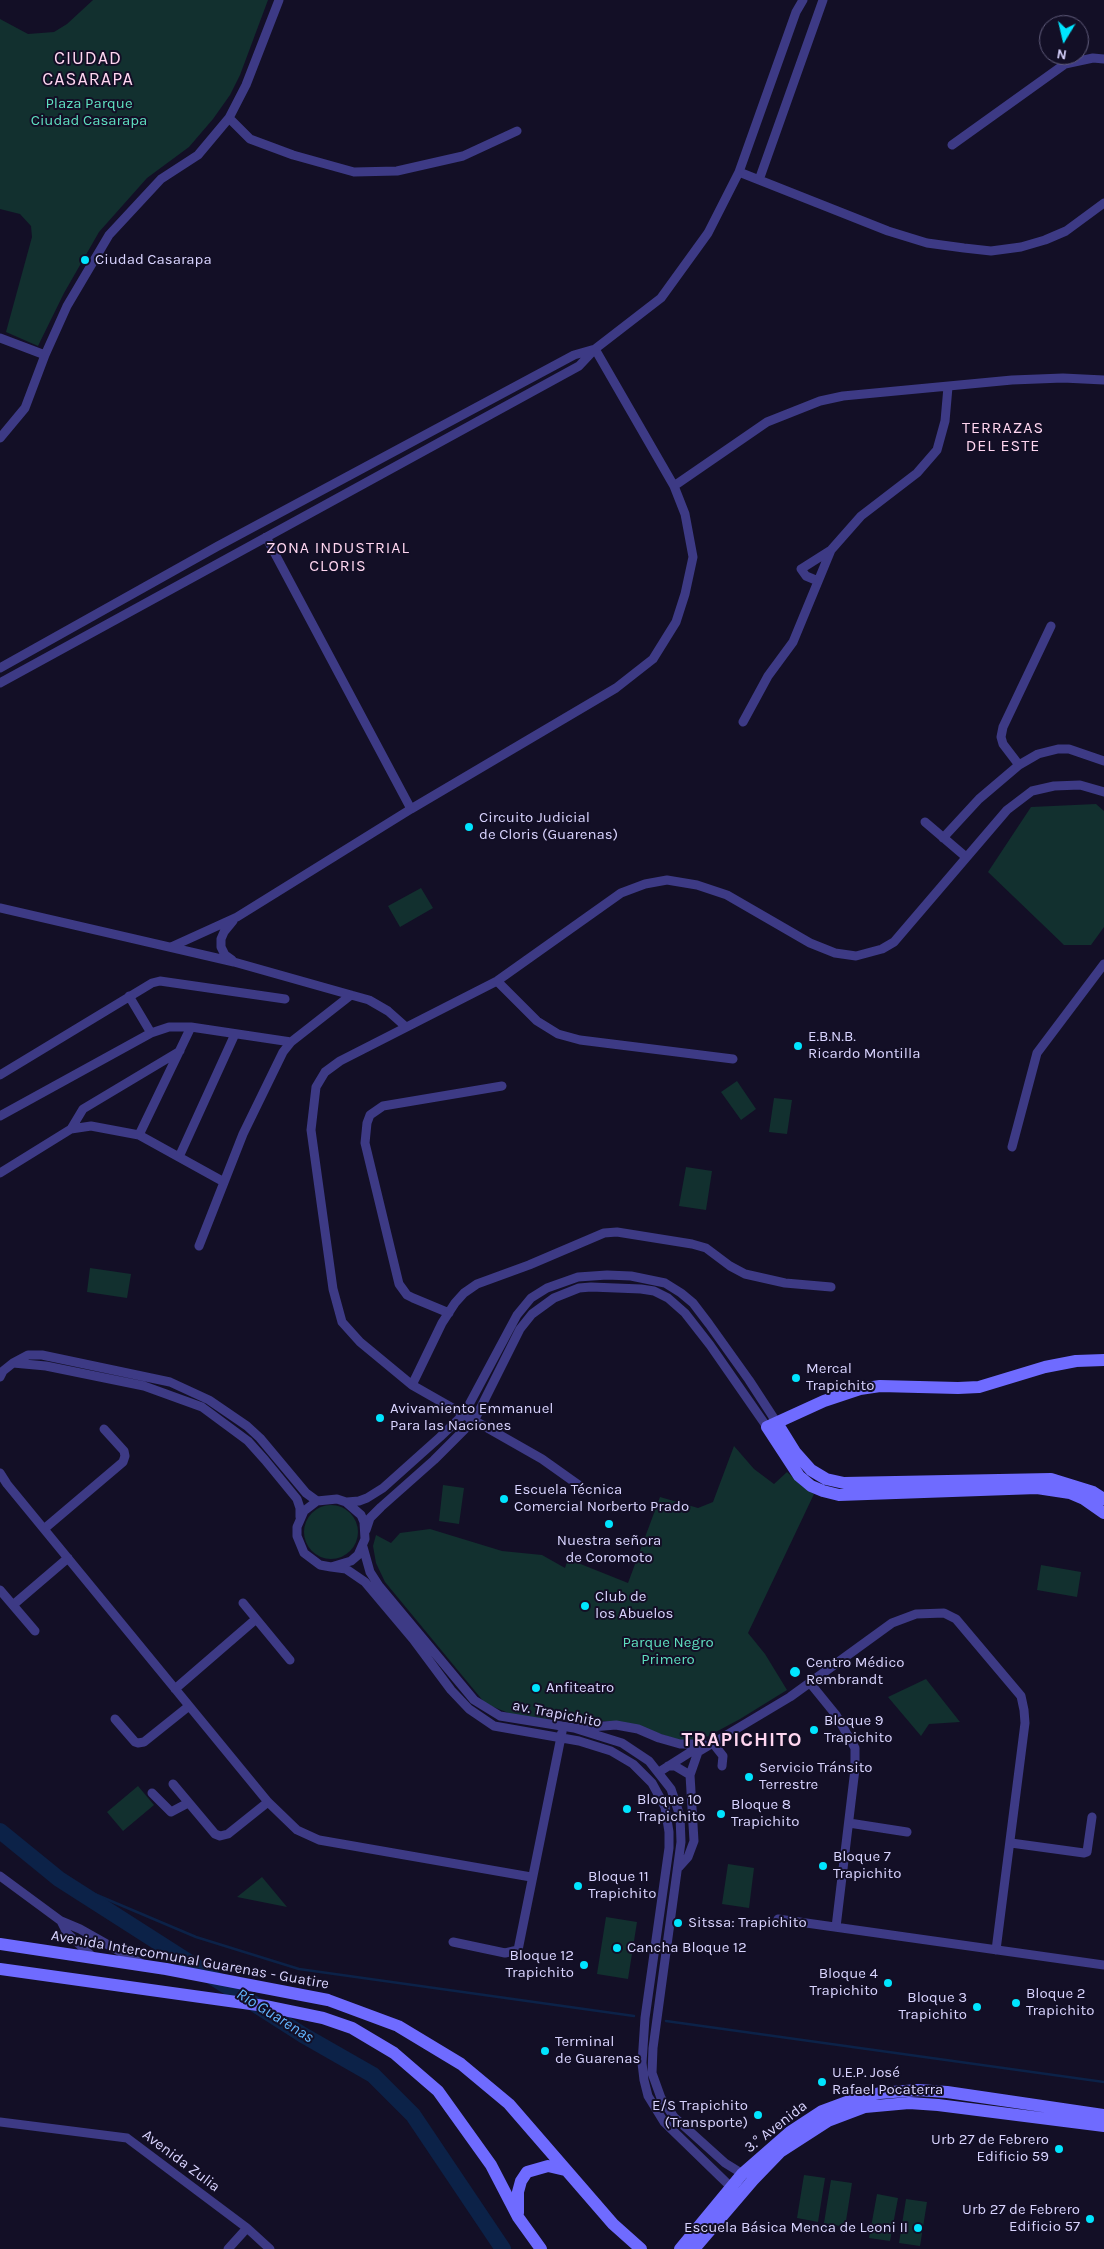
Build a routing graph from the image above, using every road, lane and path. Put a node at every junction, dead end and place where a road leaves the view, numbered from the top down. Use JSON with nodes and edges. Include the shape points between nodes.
{"nodes":[{"id":1,"x":279,"y":0,"type":"edge"},
{"id":2,"x":803,"y":0,"type":"edge"},
{"id":3,"x":824,"y":0,"type":"edge"},
{"id":4,"x":1104,"y":59,"type":"edge"},
{"id":5,"x":228,"y":118,"type":"junction"},
{"id":6,"x":517,"y":131,"type":"dead end"},
{"id":7,"x":952,"y":145,"type":"dead end"},
{"id":8,"x":739,"y":172,"type":"junction"},
{"id":9,"x":759,"y":180,"type":"junction"},
{"id":10,"x":1104,"y":203,"type":"edge"},
{"id":11,"x":0,"y":338,"type":"edge"},
{"id":12,"x":595,"y":349,"type":"junction"},
{"id":13,"x":44,"y":355,"type":"junction"},
{"id":14,"x":1104,"y":380,"type":"edge"},
{"id":15,"x":948,"y":387,"type":"junction"},
{"id":16,"x":0,"y":438,"type":"edge"},
{"id":17,"x":674,"y":486,"type":"junction"},
{"id":18,"x":266,"y":537,"type":"junction"},
{"id":19,"x":831,"y":550,"type":"junction"},
{"id":20,"x":818,"y":581,"type":"junction"},
{"id":21,"x":1051,"y":626,"type":"dead end"},
{"id":22,"x":0,"y":668,"type":"edge"},
{"id":23,"x":0,"y":683,"type":"edge"},
{"id":24,"x":743,"y":722,"type":"dead end"},
{"id":25,"x":1104,"y":761,"type":"edge"},
{"id":26,"x":1019,"y":764,"type":"junction"},
{"id":27,"x":1104,"y":792,"type":"edge"},
{"id":28,"x":411,"y":809,"type":"junction"},
{"id":29,"x":925,"y":822,"type":"dead end"},
{"id":30,"x":943,"y":838,"type":"junction"},
{"id":31,"x":966,"y":858,"type":"junction"},
{"id":32,"x":0,"y":908,"type":"edge"},
{"id":33,"x":237,"y":917,"type":"junction"},
{"id":34,"x":171,"y":947,"type":"junction"},
{"id":35,"x":234,"y":962,"type":"junction"},
{"id":36,"x":1104,"y":964,"type":"edge"},
{"id":37,"x":496,"y":981,"type":"junction"},
{"id":38,"x":351,"y":995,"type":"junction"},
{"id":39,"x":129,"y":996,"type":"junction"},
{"id":40,"x":285,"y":998,"type":"dead end"},
{"id":41,"x":406,"y":1026,"type":"junction"},
{"id":42,"x":191,"y":1027,"type":"junction"},
{"id":43,"x":151,"y":1033,"type":"junction"},
{"id":44,"x":235,"y":1034,"type":"junction"},
{"id":45,"x":291,"y":1042,"type":"junction"},
{"id":46,"x":180,"y":1051,"type":"junction"},
{"id":47,"x":733,"y":1059,"type":"dead end"},
{"id":48,"x":0,"y":1075,"type":"edge"},
{"id":49,"x":502,"y":1086,"type":"dead end"},
{"id":50,"x":0,"y":1116,"type":"edge"},
{"id":51,"x":71,"y":1129,"type":"junction"},
{"id":52,"x":139,"y":1136,"type":"junction"},
{"id":53,"x":1012,"y":1147,"type":"dead end"},
{"id":54,"x":179,"y":1157,"type":"junction"},
{"id":55,"x":0,"y":1173,"type":"edge"},
{"id":56,"x":224,"y":1182,"type":"junction"},
{"id":57,"x":199,"y":1246,"type":"dead end"},
{"id":58,"x":831,"y":1287,"type":"dead end"},
{"id":59,"x":449,"y":1312,"type":"junction"},
{"id":60,"x":1104,"y":1360,"type":"edge"},
{"id":61,"x":13,"y":1363,"type":"junction"},
{"id":62,"x":0,"y":1377,"type":"edge"},
{"id":63,"x":412,"y":1385,"type":"junction"},
{"id":64,"x":464,"y":1414,"type":"junction"},
{"id":65,"x":475,"y":1420,"type":"junction"},
{"id":66,"x":772,"y":1425,"type":"junction"},
{"id":67,"x":104,"y":1429,"type":"dead end"},
{"id":68,"x":0,"y":1473,"type":"edge"},
{"id":69,"x":580,"y":1486,"type":"dead end"},
{"id":70,"x":1104,"y":1499,"type":"edge"},
{"id":71,"x":317,"y":1501,"type":"junction"},
{"id":72,"x":346,"y":1502,"type":"junction"},
{"id":73,"x":1104,"y":1513,"type":"edge"},
{"id":74,"x":300,"y":1519,"type":"junction"},
{"id":75,"x":44,"y":1529,"type":"junction"},
{"id":76,"x":366,"y":1531,"type":"junction"},
{"id":77,"x":363,"y":1547,"type":"junction"},
{"id":78,"x":68,"y":1558,"type":"junction"},
{"id":79,"x":331,"y":1567,"type":"junction"},
{"id":80,"x":0,"y":1590,"type":"edge"},
{"id":81,"x":243,"y":1603,"type":"dead end"},
{"id":82,"x":13,"y":1605,"type":"junction"},
{"id":83,"x":256,"y":1619,"type":"junction"},
{"id":84,"x":35,"y":1631,"type":"dead end"},
{"id":85,"x":290,"y":1660,"type":"dead end"},
{"id":86,"x":810,"y":1683,"type":"junction"},
{"id":87,"x":176,"y":1689,"type":"junction"},
{"id":88,"x":189,"y":1706,"type":"junction"},
{"id":89,"x":116,"y":1719,"type":"dead end"},
{"id":90,"x":563,"y":1727,"type":"junction"},
{"id":91,"x":574,"y":1728,"type":"junction"},
{"id":92,"x":560,"y":1738,"type":"junction"},
{"id":93,"x":708,"y":1743,"type":"junction"},
{"id":94,"x":668,"y":1766,"type":"junction"},
{"id":95,"x":722,"y":1766,"type":"dead end"},
{"id":96,"x":659,"y":1772,"type":"junction"},
{"id":97,"x":690,"y":1775,"type":"junction"},
{"id":98,"x":173,"y":1784,"type":"dead end"},
{"id":99,"x":152,"y":1793,"type":"dead end"},
{"id":100,"x":268,"y":1802,"type":"junction"},
{"id":101,"x":188,"y":1803,"type":"junction"},
{"id":102,"x":1092,"y":1817,"type":"dead end"},
{"id":103,"x":849,"y":1822,"type":"junction"},
{"id":104,"x":907,"y":1832,"type":"dead end"},
{"id":105,"x":1011,"y":1843,"type":"junction"},
{"id":106,"x":679,"y":1867,"type":"junction"},
{"id":107,"x":0,"y":1876,"type":"edge"},
{"id":108,"x":531,"y":1877,"type":"junction"},
{"id":109,"x":778,"y":1919,"type":"dead end"},
{"id":110,"x":61,"y":1921,"type":"junction"},
{"id":111,"x":836,"y":1927,"type":"junction"},
{"id":112,"x":453,"y":1942,"type":"dead end"},
{"id":113,"x":0,"y":1944,"type":"edge"},
{"id":114,"x":996,"y":1950,"type":"junction"},
{"id":115,"x":94,"y":1958,"type":"junction"},
{"id":116,"x":146,"y":1966,"type":"junction"},
{"id":117,"x":1104,"y":1966,"type":"edge"},
{"id":118,"x":0,"y":1969,"type":"edge"},
{"id":119,"x":1104,"y":2115,"type":"edge"},
{"id":120,"x":0,"y":2122,"type":"edge"},
{"id":121,"x":1104,"y":2126,"type":"edge"},
{"id":122,"x":565,"y":2170,"type":"junction"},
{"id":123,"x":748,"y":2177,"type":"junction"},
{"id":124,"x":736,"y":2192,"type":"junction"},
{"id":125,"x":518,"y":2217,"type":"junction"},
{"id":126,"x":247,"y":2228,"type":"junction"},
{"id":127,"x":228,"y":2249,"type":"edge"},
{"id":128,"x":270,"y":2249,"type":"edge"},
{"id":129,"x":541,"y":2249,"type":"edge"},
{"id":130,"x":641,"y":2249,"type":"edge"},
{"id":131,"x":680,"y":2249,"type":"edge"},
{"id":132,"x":694,"y":2249,"type":"edge"}],
"edges":[{"from":1,"to":5,"type":"street","via":[[246,85]]},
{"from":2,"to":8,"type":"street"},
{"from":3,"to":9,"type":"street"},
{"from":4,"to":7,"type":"street","via":[[1065,64]]},
{"from":5,"to":6,"type":"street","via":[[250,139],[354,172],[398,171],[463,156]]},
{"from":5,"to":13,"type":"street","via":[[198,155],[161,179],[109,235],[66,306]]},
{"from":8,"to":9,"type":"street"},
{"from":8,"to":12,"type":"street","via":[[708,233],[661,298]]},
{"from":9,"to":10,"type":"street","via":[[927,243],[991,251],[1045,240],[1066,231]]},
{"from":11,"to":13,"type":"street"},
{"from":12,"to":17,"type":"street"},
{"from":12,"to":18,"type":"street","via":[[579,366]]},
{"from":12,"to":22,"type":"street","via":[[574,355],[218,546]]},
{"from":13,"to":16,"type":"street","via":[[25,408]]},
{"from":14,"to":15,"type":"street","via":[[1012,380]]},
{"from":15,"to":17,"type":"street","via":[[843,396],[795,410],[767,422]]},
{"from":15,"to":19,"type":"street","via":[[945,421],[937,450],[917,473],[861,516]]},
{"from":17,"to":28,"type":"street","via":[[685,514],[692,558],[676,622],[653,659],[616,688]]},
{"from":18,"to":23,"type":"street"},
{"from":18,"to":28,"type":"street"},
{"from":19,"to":20,"type":"street"},
{"from":19,"to":20,"type":"street","via":[[801,569],[806,576]]},
{"from":20,"to":24,"type":"street","via":[[793,642],[768,676]]},
{"from":21,"to":26,"type":"street","via":[[1003,727],[1003,744]]},
{"from":25,"to":26,"type":"street","via":[[1076,751],[1058,749],[1038,754]]},
{"from":26,"to":30,"type":"street","via":[[979,799]]},
{"from":27,"to":31,"type":"street","via":[[1080,784],[1032,791],[1007,810]]},
{"from":28,"to":33,"type":"street"},
{"from":29,"to":30,"type":"street"},
{"from":30,"to":31,"type":"street"},
{"from":31,"to":37,"type":"street","via":[[894,942],[864,954],[835,953],[728,895],[667,880],[621,893]]},
{"from":32,"to":34,"type":"street"},
{"from":33,"to":34,"type":"street"},
{"from":33,"to":35,"type":"street","via":[[221,939],[225,955]]},
{"from":34,"to":35,"type":"street"},
{"from":35,"to":38,"type":"street"},
{"from":36,"to":53,"type":"street","via":[[1037,1053]]},
{"from":37,"to":41,"type":"street"},
{"from":37,"to":47,"type":"street","via":[[538,1021],[558,1034],[580,1040]]},
{"from":38,"to":41,"type":"street","via":[[370,1000],[388,1010]]},
{"from":38,"to":45,"type":"street"},
{"from":39,"to":40,"type":"street","via":[[160,981]]},
{"from":39,"to":43,"type":"street"},
{"from":39,"to":48,"type":"street"},
{"from":41,"to":63,"type":"street","via":[[325,1072],[316,1087],[311,1130],[337,1309],[342,1322],[360,1342]]},
{"from":42,"to":43,"type":"street","via":[[169,1027]]},
{"from":42,"to":44,"type":"street"},
{"from":42,"to":46,"type":"street"},
{"from":43,"to":50,"type":"street"},
{"from":44,"to":45,"type":"street"},
{"from":44,"to":54,"type":"street"},
{"from":45,"to":56,"type":"street","via":[[243,1134]]},
{"from":46,"to":51,"type":"street","via":[[83,1109]]},
{"from":46,"to":52,"type":"street"},
{"from":49,"to":59,"type":"street","via":[[383,1106],[370,1115],[367,1123],[365,1143],[399,1284],[407,1295]]},
{"from":51,"to":52,"type":"street","via":[[91,1126]]},
{"from":51,"to":55,"type":"street"},
{"from":52,"to":54,"type":"street"},
{"from":54,"to":56,"type":"street"},
{"from":56,"to":57,"type":"street"},
{"from":58,"to":59,"type":"street","via":[[785,1283],[745,1274],[706,1248],[617,1232],[604,1233],[477,1284],[464,1293]]},
{"from":59,"to":63,"type":"street"},
{"from":60,"to":66,"type":"street","via":[[1045,1367],[979,1387],[880,1386],[860,1389],[824,1401]]},
{"from":61,"to":62,"type":"street"},
{"from":61,"to":71,"type":"street","via":[[28,1355],[42,1355],[146,1376],[189,1390],[247,1426],[306,1493]]},
{"from":61,"to":74,"type":"street","via":[[46,1366],[144,1386],[202,1407],[248,1441],[266,1460],[296,1499]]},
{"from":63,"to":64,"type":"street"},
{"from":64,"to":65,"type":"street"},
{"from":64,"to":66,"type":"street","via":[[516,1315],[531,1298],[547,1288],[578,1277],[607,1275],[665,1283],[693,1303],[750,1380]]},
{"from":64,"to":72,"type":"street","via":[[383,1488],[368,1498]]},
{"from":65,"to":66,"type":"street","via":[[520,1329],[532,1314],[554,1298],[579,1288],[614,1287],[654,1291],[677,1306]]},
{"from":65,"to":69,"type":"street","via":[[542,1459]]},
{"from":65,"to":76,"type":"street","via":[[370,1518]]},
{"from":66,"to":70,"type":"street","via":[[810,1470],[826,1480],[844,1484],[1051,1479],[1093,1492]]},
{"from":66,"to":73,"type":"street","via":[[798,1476],[823,1491],[839,1495],[1037,1488],[1070,1493]]},
{"from":67,"to":75,"type":"street","via":[[124,1451],[124,1462]]},
{"from":68,"to":75,"type":"street"},
{"from":71,"to":72,"type":"street","via":[[326,1498]]},
{"from":71,"to":74,"type":"street","via":[[304,1511]]},
{"from":72,"to":76,"type":"street","via":[[361,1514]]},
{"from":74,"to":79,"type":"street","via":[[297,1536],[304,1554],[311,1561]]},
{"from":75,"to":78,"type":"street"},
{"from":76,"to":77,"type":"street"},
{"from":77,"to":79,"type":"street","via":[[350,1561]]},
{"from":77,"to":90,"type":"street","name":"av. Trapichito","via":[[370,1572],[392,1604],[474,1700],[500,1716]]},
{"from":78,"to":82,"type":"street"},
{"from":78,"to":87,"type":"street"},
{"from":79,"to":92,"type":"street","via":[[346,1569],[365,1582],[460,1700],[476,1714],[494,1726]]},
{"from":80,"to":82,"type":"street"},
{"from":81,"to":83,"type":"street"},
{"from":82,"to":84,"type":"street"},
{"from":83,"to":85,"type":"street"},
{"from":83,"to":87,"type":"street"},
{"from":86,"to":93,"type":"street"},
{"from":86,"to":103,"type":"street","via":[[836,1714],[856,1748]]},
{"from":86,"to":105,"type":"street","via":[[892,1623],[916,1614],[944,1613],[956,1620],[1021,1696],[1025,1723]]},
{"from":87,"to":88,"type":"street"},
{"from":88,"to":89,"type":"street","via":[[144,1742],[135,1742]]},
{"from":88,"to":100,"type":"street"},
{"from":90,"to":91,"type":"street","name":"av. Trapichito"},
{"from":90,"to":92,"type":"street"},
{"from":91,"to":93,"type":"street","via":[[616,1725],[680,1744]]},
{"from":91,"to":96,"type":"street","name":"av. Trapichito","via":[[622,1742]]},
{"from":92,"to":108,"type":"street"},
{"from":92,"to":124,"type":"street","via":[[621,1755],[644,1773],[665,1807],[669,1848],[646,2018],[642,2063],[644,2080],[648,2096],[664,2122]]},
{"from":93,"to":94,"type":"street"},
{"from":93,"to":95,"type":"street","via":[[723,1756]]},
{"from":93,"to":97,"type":"street","via":[[698,1752]]},
{"from":94,"to":96,"type":"street"},
{"from":94,"to":97,"type":"street","via":[[675,1766]]},
{"from":96,"to":106,"type":"street","name":"av. Trapichito","via":[[671,1789],[680,1816]]},
{"from":97,"to":106,"type":"street","name":"av. Trapichito","via":[[694,1841],[688,1857]]},
{"from":98,"to":101,"type":"street"},
{"from":99,"to":101,"type":"street","via":[[171,1812]]},
{"from":100,"to":101,"type":"street","via":[[228,1834],[220,1836]]},
{"from":100,"to":108,"type":"street","via":[[297,1830],[319,1840]]},
{"from":102,"to":105,"type":"street","via":[[1087,1852],[1084,1853]]},
{"from":103,"to":104,"type":"street"},
{"from":103,"to":111,"type":"street"},
{"from":105,"to":114,"type":"street"},
{"from":106,"to":123,"type":"street","name":"av. Trapichito","via":[[654,2036],[652,2073],[661,2098],[674,2118],[725,2163]]},
{"from":107,"to":110,"type":"street"},
{"from":108,"to":112,"type":"street","via":[[518,1950],[505,1953]]},
{"from":109,"to":111,"type":"street"},
{"from":110,"to":115,"type":"street","via":[[67,1933]]},
{"from":110,"to":116,"type":"street","via":[[103,1940]]},
{"from":111,"to":114,"type":"street"},
{"from":113,"to":115,"type":"street","name":"Avenida Intercomunal Guarenas - Guatire"},
{"from":114,"to":117,"type":"street"},
{"from":115,"to":116,"type":"street","name":"Avenida Intercomunal Guarenas - Guatire"},
{"from":116,"to":122,"type":"street","name":"Avenida Intercomunal Guarenas - Guatire","via":[[328,2000],[398,2026],[453,2059],[509,2104]]},
{"from":118,"to":125,"type":"street","via":[[216,1998],[323,2018],[352,2028],[409,2064],[438,2091],[491,2165]]},
{"from":119,"to":123,"type":"street","name":"3.° Avenida","via":[[947,2092],[880,2093],[822,2111],[790,2132]]},
{"from":120,"to":126,"type":"street","name":"Avenida Zulia","via":[[127,2138]]},
{"from":121,"to":123,"type":"street","name":"3.° Avenida","via":[[938,2105],[884,2104],[847,2112],[808,2132]]},
{"from":122,"to":125,"type":"street","via":[[548,2166],[527,2172],[518,2192]]},
{"from":122,"to":130,"type":"street","name":"Avenida Intercomunal Guarenas - Guatire","via":[[613,2224]]},
{"from":123,"to":124,"type":"street"},
{"from":124,"to":131,"type":"street"},
{"from":124,"to":132,"type":"street"},
{"from":125,"to":129,"type":"street"},
{"from":126,"to":127,"type":"street"},
{"from":126,"to":128,"type":"street","name":"Avenida Zulia"}]}
